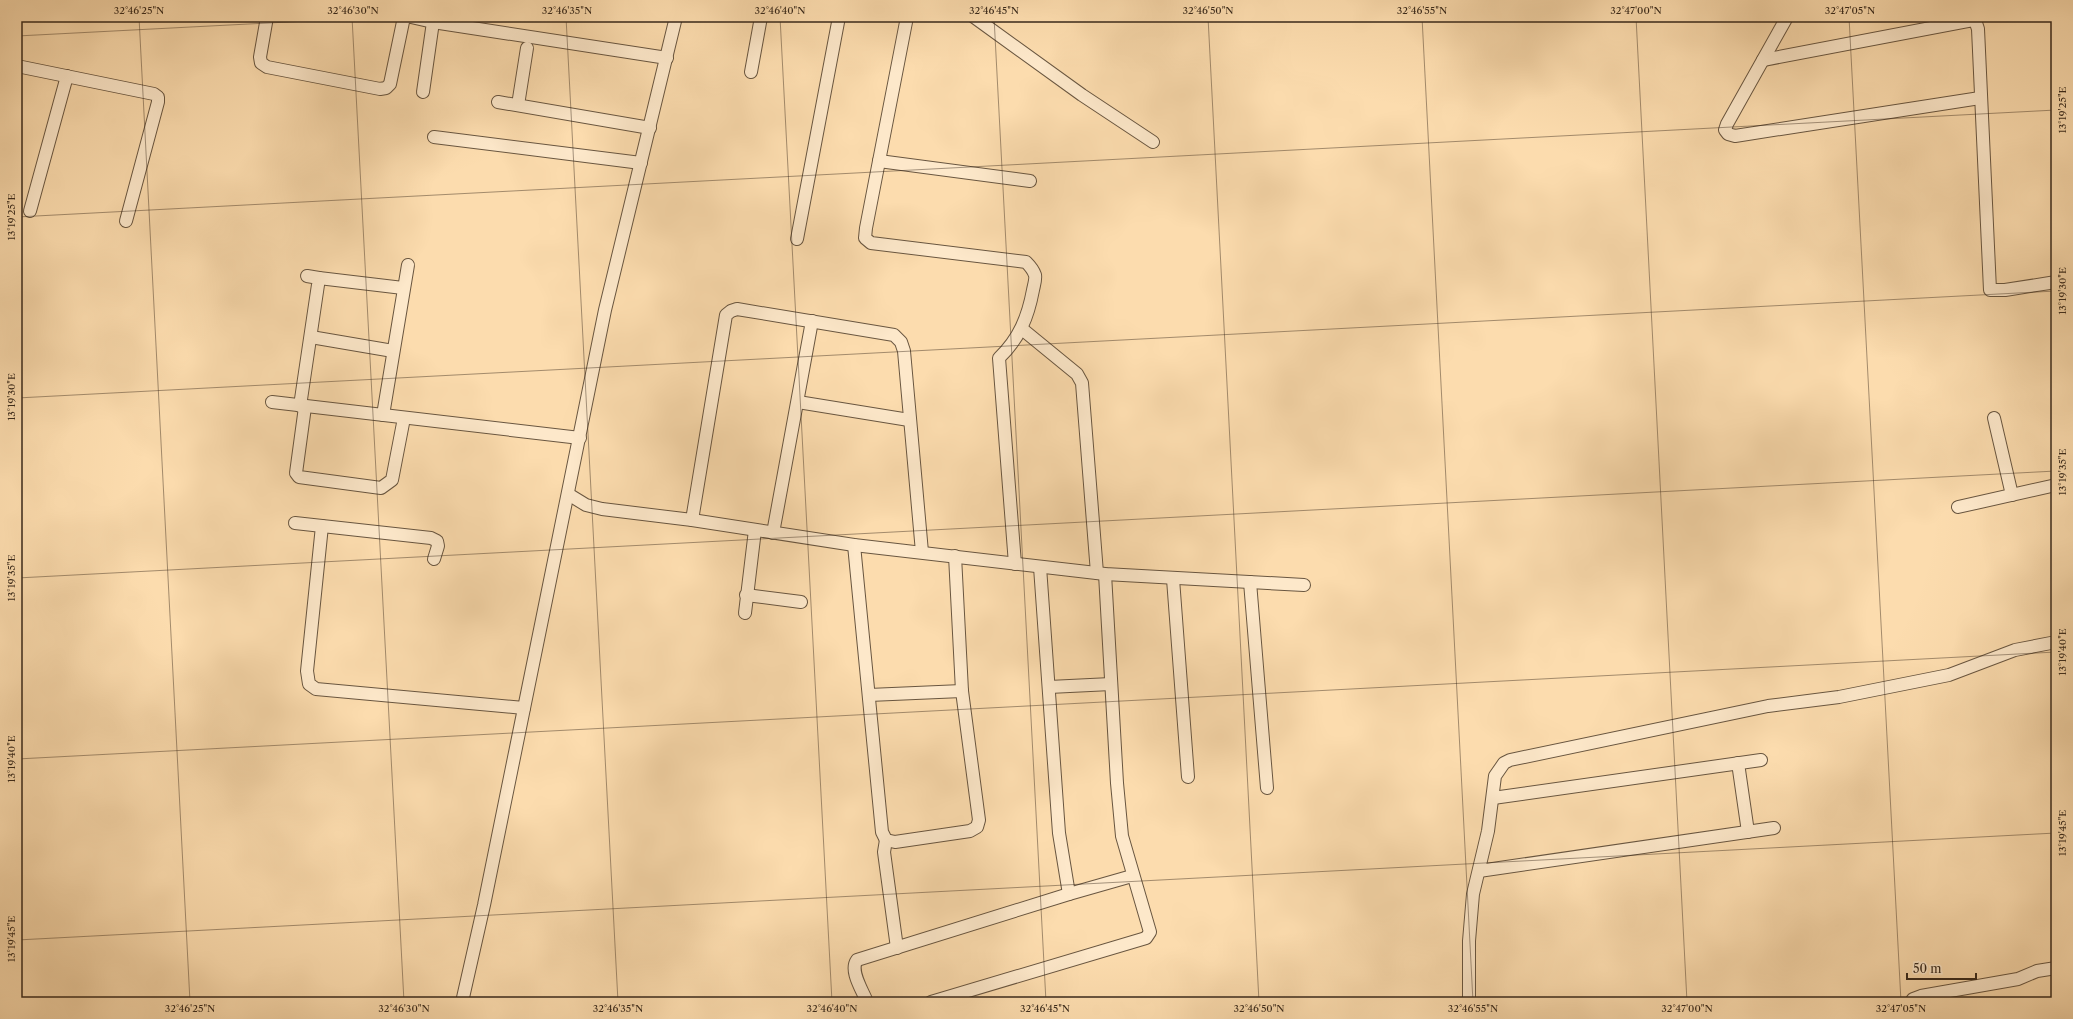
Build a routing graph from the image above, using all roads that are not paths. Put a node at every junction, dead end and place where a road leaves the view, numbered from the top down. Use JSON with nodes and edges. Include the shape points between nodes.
{"nodes":[{"id":1,"x":267,"y":17,"type":"edge"},
{"id":2,"x":404,"y":17,"type":"edge"},
{"id":3,"x":411,"y":17,"type":"edge"},
{"id":4,"x":676,"y":17,"type":"edge"},
{"id":5,"x":761,"y":17,"type":"edge"},
{"id":6,"x":839,"y":17,"type":"edge"},
{"id":7,"x":907,"y":17,"type":"edge"},
{"id":8,"x":974,"y":17,"type":"edge"},
{"id":9,"x":1788,"y":17,"type":"edge"},
{"id":10,"x":448,"y":21,"type":"edge"},
{"id":11,"x":433,"y":22,"type":"junction"},
{"id":12,"x":527,"y":48,"type":"dead end"},
{"id":13,"x":667,"y":58,"type":"junction"},
{"id":14,"x":1763,"y":60,"type":"junction"},
{"id":15,"x":17,"y":66,"type":"edge"},
{"id":16,"x":751,"y":72,"type":"dead end"},
{"id":17,"x":67,"y":76,"type":"junction"},
{"id":18,"x":423,"y":92,"type":"dead end"},
{"id":19,"x":1980,"y":98,"type":"junction"},
{"id":20,"x":498,"y":102,"type":"dead end"},
{"id":21,"x":518,"y":105,"type":"junction"},
{"id":22,"x":650,"y":128,"type":"junction"},
{"id":23,"x":434,"y":137,"type":"dead end"},
{"id":24,"x":1153,"y":142,"type":"dead end"},
{"id":25,"x":879,"y":161,"type":"junction"},
{"id":26,"x":641,"y":163,"type":"junction"},
{"id":27,"x":1030,"y":181,"type":"dead end"},
{"id":28,"x":30,"y":211,"type":"dead end"},
{"id":29,"x":126,"y":221,"type":"dead end"},
{"id":30,"x":797,"y":239,"type":"dead end"},
{"id":31,"x":408,"y":265,"type":"dead end"},
{"id":32,"x":307,"y":276,"type":"dead end"},
{"id":33,"x":320,"y":278,"type":"junction"},
{"id":34,"x":2056,"y":282,"type":"edge"},
{"id":35,"x":403,"y":288,"type":"junction"},
{"id":36,"x":812,"y":321,"type":"junction"},
{"id":37,"x":1022,"y":329,"type":"junction"},
{"id":38,"x":311,"y":337,"type":"junction"},
{"id":39,"x":393,"y":351,"type":"junction"},
{"id":40,"x":272,"y":402,"type":"dead end"},
{"id":41,"x":798,"y":402,"type":"junction"},
{"id":42,"x":302,"y":406,"type":"junction"},
{"id":43,"x":383,"y":416,"type":"junction"},
{"id":44,"x":404,"y":418,"type":"junction"},
{"id":45,"x":1994,"y":418,"type":"dead end"},
{"id":46,"x":909,"y":420,"type":"junction"},
{"id":47,"x":580,"y":438,"type":"junction"},
{"id":48,"x":2056,"y":485,"type":"edge"},
{"id":49,"x":568,"y":494,"type":"junction"},
{"id":50,"x":2012,"y":495,"type":"junction"},
{"id":51,"x":1958,"y":507,"type":"dead end"},
{"id":52,"x":692,"y":520,"type":"junction"},
{"id":53,"x":295,"y":522,"type":"dead end"},
{"id":54,"x":322,"y":526,"type":"junction"},
{"id":55,"x":755,"y":530,"type":"junction"},
{"id":56,"x":773,"y":533,"type":"junction"},
{"id":57,"x":854,"y":545,"type":"junction"},
{"id":58,"x":922,"y":552,"type":"junction"},
{"id":59,"x":955,"y":556,"type":"junction"},
{"id":60,"x":434,"y":560,"type":"dead end"},
{"id":61,"x":1015,"y":564,"type":"junction"},
{"id":62,"x":1040,"y":567,"type":"junction"},
{"id":63,"x":1101,"y":574,"type":"junction"},
{"id":64,"x":1173,"y":579,"type":"junction"},
{"id":65,"x":1250,"y":582,"type":"junction"},
{"id":66,"x":1304,"y":585,"type":"dead end"},
{"id":67,"x":746,"y":595,"type":"junction"},
{"id":68,"x":801,"y":602,"type":"dead end"},
{"id":69,"x":745,"y":613,"type":"dead end"},
{"id":70,"x":2056,"y":642,"type":"edge"},
{"id":71,"x":1111,"y":684,"type":"junction"},
{"id":72,"x":1049,"y":687,"type":"junction"},
{"id":73,"x":962,"y":691,"type":"junction"},
{"id":74,"x":869,"y":695,"type":"junction"},
{"id":75,"x":524,"y":708,"type":"junction"},
{"id":76,"x":1761,"y":760,"type":"dead end"},
{"id":77,"x":1738,"y":763,"type":"junction"},
{"id":78,"x":1188,"y":777,"type":"dead end"},
{"id":79,"x":1267,"y":788,"type":"dead end"},
{"id":80,"x":1494,"y":798,"type":"junction"},
{"id":81,"x":1774,"y":828,"type":"dead end"},
{"id":82,"x":1748,"y":832,"type":"junction"},
{"id":83,"x":886,"y":840,"type":"junction"},
{"id":84,"x":1479,"y":871,"type":"junction"},
{"id":85,"x":1132,"y":876,"type":"junction"},
{"id":86,"x":1069,"y":894,"type":"junction"},
{"id":87,"x":897,"y":948,"type":"junction"},
{"id":88,"x":2056,"y":968,"type":"edge"},
{"id":89,"x":462,"y":1002,"type":"edge"},
{"id":90,"x":867,"y":1002,"type":"edge"},
{"id":91,"x":931,"y":1002,"type":"edge"},
{"id":92,"x":1469,"y":1002,"type":"edge"},
{"id":93,"x":1911,"y":1002,"type":"edge"}],
"edges":[{"from":1,"to":2,"type":"street","via":[[260,57],[261,63],[267,67],[380,89],[390,84]]},
{"from":3,"to":11,"type":"street"},
{"from":4,"to":13,"type":"street"},
{"from":5,"to":16,"type":"street"},
{"from":6,"to":30,"type":"street"},
{"from":7,"to":25,"type":"street"},
{"from":8,"to":24,"type":"street","via":[[1082,95]]},
{"from":9,"to":14,"type":"street"},
{"from":10,"to":11,"type":"street"},
{"from":10,"to":13,"type":"street"},
{"from":11,"to":18,"type":"street"},
{"from":12,"to":21,"type":"street"},
{"from":13,"to":22,"type":"street"},
{"from":14,"to":19,"type":"street","via":[[1973,20],[1978,28]]},
{"from":14,"to":19,"type":"street","via":[[1727,124],[1725,130],[1728,134],[1735,136]]},
{"from":15,"to":17,"type":"street"},
{"from":17,"to":28,"type":"street"},
{"from":17,"to":29,"type":"street","via":[[154,94],[158,97],[150,137]]},
{"from":19,"to":34,"type":"street","via":[[1990,290]]},
{"from":20,"to":21,"type":"street"},
{"from":21,"to":22,"type":"street"},
{"from":22,"to":26,"type":"street"},
{"from":23,"to":26,"type":"street"},
{"from":25,"to":27,"type":"street"},
{"from":25,"to":37,"type":"street","via":[[865,238],[871,243],[1026,262],[1036,277]]},
{"from":26,"to":47,"type":"street","via":[[605,310]]},
{"from":31,"to":35,"type":"street"},
{"from":32,"to":33,"type":"street"},
{"from":33,"to":35,"type":"street"},
{"from":33,"to":38,"type":"street"},
{"from":35,"to":39,"type":"street"},
{"from":36,"to":41,"type":"street"},
{"from":36,"to":46,"type":"street","via":[[894,335],[901,342],[904,351]]},
{"from":36,"to":52,"type":"street","via":[[737,309],[726,316]]},
{"from":37,"to":61,"type":"street","via":[[1010,348],[999,358]]},
{"from":37,"to":63,"type":"street","via":[[1077,374],[1082,383]]},
{"from":38,"to":39,"type":"street"},
{"from":38,"to":42,"type":"street"},
{"from":39,"to":43,"type":"street"},
{"from":40,"to":42,"type":"street"},
{"from":41,"to":46,"type":"street"},
{"from":41,"to":56,"type":"street"},
{"from":42,"to":43,"type":"street"},
{"from":42,"to":44,"type":"street","via":[[296,473],[299,478],[381,488],[392,480]]},
{"from":43,"to":44,"type":"street"},
{"from":44,"to":47,"type":"street"},
{"from":45,"to":50,"type":"street"},
{"from":46,"to":58,"type":"street"},
{"from":47,"to":49,"type":"street"},
{"from":48,"to":50,"type":"street"},
{"from":49,"to":52,"type":"street","via":[[586,506]]},
{"from":49,"to":75,"type":"street"},
{"from":50,"to":51,"type":"street"},
{"from":52,"to":55,"type":"street"},
{"from":53,"to":54,"type":"street"},
{"from":54,"to":60,"type":"street","via":[[431,538],[437,541],[438,546]]},
{"from":54,"to":75,"type":"street","via":[[307,671],[309,684],[316,689]]},
{"from":55,"to":56,"type":"street"},
{"from":55,"to":67,"type":"street"},
{"from":56,"to":57,"type":"street"},
{"from":57,"to":58,"type":"street"},
{"from":57,"to":74,"type":"street"},
{"from":58,"to":59,"type":"street"},
{"from":59,"to":61,"type":"street"},
{"from":59,"to":73,"type":"street"},
{"from":61,"to":62,"type":"street"},
{"from":62,"to":63,"type":"street"},
{"from":62,"to":72,"type":"street"},
{"from":63,"to":64,"type":"street"},
{"from":63,"to":71,"type":"street"},
{"from":64,"to":65,"type":"street"},
{"from":64,"to":78,"type":"street"},
{"from":65,"to":66,"type":"street"},
{"from":65,"to":79,"type":"street"},
{"from":67,"to":68,"type":"street"},
{"from":67,"to":69,"type":"street"},
{"from":70,"to":80,"type":"street","via":[[2015,650],[1948,676],[1839,697],[1768,706],[1510,760],[1504,763],[1495,776]]},
{"from":71,"to":72,"type":"street"},
{"from":71,"to":85,"type":"street","via":[[1118,810]]},
{"from":72,"to":86,"type":"street","via":[[1059,832]]},
{"from":73,"to":74,"type":"street"},
{"from":73,"to":83,"type":"street","via":[[979,820],[977,827],[955,834],[895,842]]},
{"from":74,"to":83,"type":"street","via":[[882,832]]},
{"from":75,"to":89,"type":"street"},
{"from":76,"to":77,"type":"street"},
{"from":77,"to":80,"type":"street"},
{"from":77,"to":82,"type":"street"},
{"from":80,"to":84,"type":"street"},
{"from":81,"to":82,"type":"street"},
{"from":82,"to":84,"type":"street"},
{"from":83,"to":87,"type":"street","via":[[884,852]]},
{"from":84,"to":92,"type":"street","via":[[1470,915]]},
{"from":85,"to":86,"type":"street"},
{"from":85,"to":91,"type":"street","via":[[1150,932],[1146,938]]},
{"from":86,"to":87,"type":"street"},
{"from":87,"to":90,"type":"street","via":[[857,960],[854,965]]},
{"from":88,"to":93,"type":"street","via":[[2037,971],[2018,979],[1921,996]]}]}
